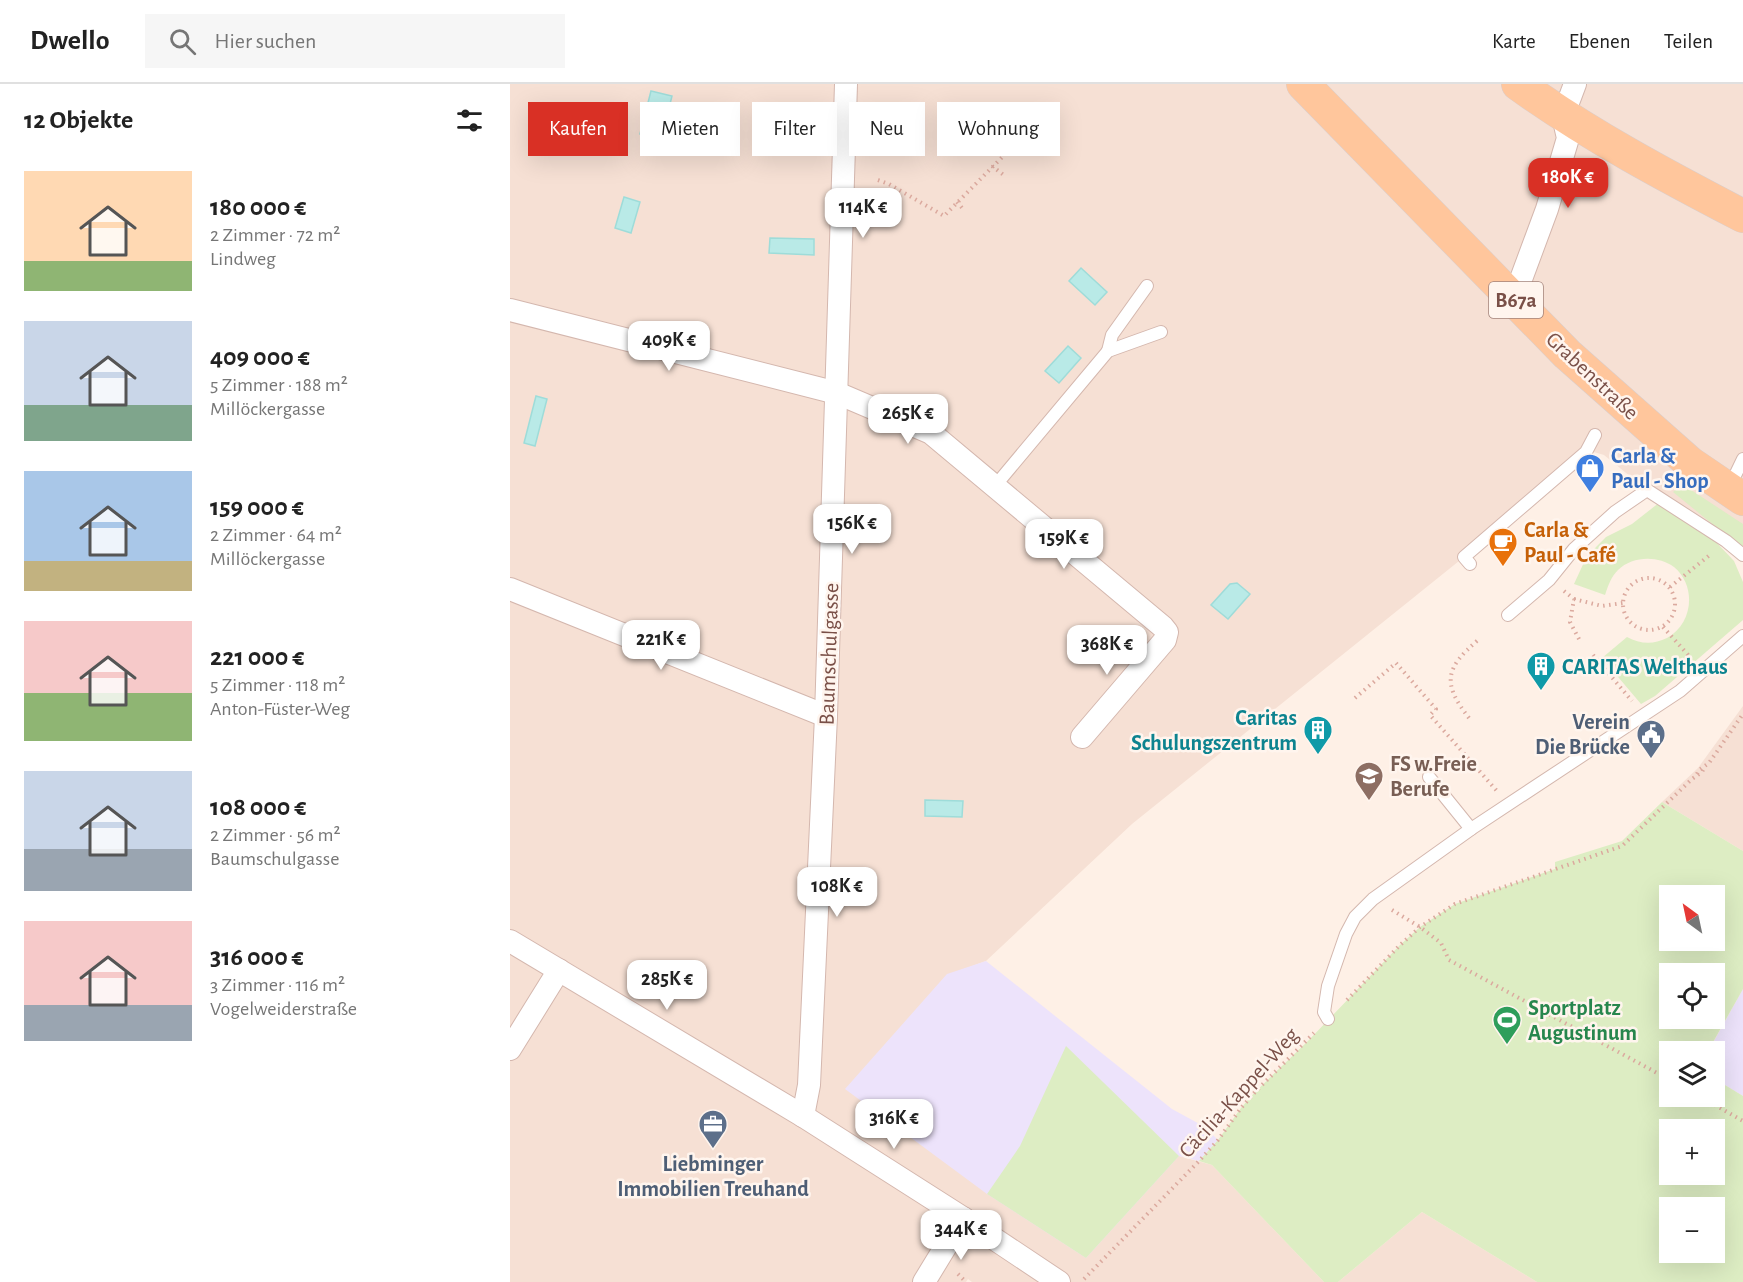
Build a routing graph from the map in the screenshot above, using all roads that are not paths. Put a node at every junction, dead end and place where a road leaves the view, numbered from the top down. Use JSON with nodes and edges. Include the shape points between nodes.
{"nodes":[{"id":1,"x":846,"y":84,"type":"edge"},
{"id":2,"x":1303,"y":84,"type":"edge"},
{"id":3,"x":1518,"y":84,"type":"edge"},
{"id":4,"x":1575,"y":84,"type":"edge"},
{"id":5,"x":1563,"y":116,"type":"junction"},
{"id":6,"x":1743,"y":216,"type":"edge"},
{"id":7,"x":1148,"y":286,"type":"dead end"},
{"id":8,"x":1514,"y":298,"type":"junction"},
{"id":9,"x":510,"y":310,"type":"edge"},
{"id":10,"x":1161,"y":332,"type":"dead end"},
{"id":11,"x":1108,"y":351,"type":"junction"},
{"id":12,"x":837,"y":393,"type":"junction"},
{"id":13,"x":1595,"y":435,"type":"dead end"},
{"id":14,"x":1743,"y":459,"type":"edge"},
{"id":15,"x":995,"y":486,"type":"junction"},
{"id":16,"x":1736,"y":495,"type":"edge"},
{"id":17,"x":1743,"y":555,"type":"edge"},
{"id":18,"x":1470,"y":564,"type":"dead end"},
{"id":19,"x":510,"y":589,"type":"edge"},
{"id":20,"x":1508,"y":615,"type":"dead end"},
{"id":21,"x":1743,"y":636,"type":"edge"},
{"id":22,"x":826,"y":716,"type":"junction"},
{"id":23,"x":1082,"y":737,"type":"dead end"},
{"id":24,"x":1429,"y":777,"type":"dead end"},
{"id":25,"x":1472,"y":829,"type":"junction"},
{"id":26,"x":510,"y":941,"type":"edge"},
{"id":27,"x":559,"y":970,"type":"junction"},
{"id":28,"x":1328,"y":1019,"type":"road end"},
{"id":29,"x":510,"y":1049,"type":"edge"},
{"id":30,"x":803,"y":1116,"type":"junction"},
{"id":31,"x":963,"y":1218,"type":"junction"},
{"id":32,"x":924,"y":1282,"type":"edge"},
{"id":33,"x":1059,"y":1282,"type":"edge"}],
"edges":[{"from":1,"to":12,"type":"street","name":"Baumschulgasse"},
{"from":2,"to":8,"type":"main road","name":"Grabenstraße","number":"B67a"},
{"from":3,"to":5,"type":"main road"},
{"from":4,"to":5,"type":"street"},
{"from":5,"to":6,"type":"main road"},
{"from":5,"to":8,"type":"street","via":[[1568,138]]},
{"from":7,"to":11,"type":"lane","via":[[1112,334]]},
{"from":8,"to":16,"type":"main road","name":"Grabenstraße","number":"B67a","via":[[1690,464]]},
{"from":9,"to":12,"type":"street"},
{"from":10,"to":11,"type":"lane"},
{"from":11,"to":15,"type":"lane"},
{"from":12,"to":15,"type":"street","via":[[931,433]]},
{"from":12,"to":22,"type":"street","name":"Baumschulgasse"},
{"from":13,"to":18,"type":"lane","via":[[1586,452],[1464,557]]},
{"from":14,"to":16,"type":"lane"},
{"from":15,"to":23,"type":"street","via":[[1167,632],[1165,640]]},
{"from":17,"to":20,"type":"lane","via":[[1647,490],[1615,512],[1574,549],[1549,580]]},
{"from":19,"to":22,"type":"street"},
{"from":21,"to":25,"type":"lane","via":[[1680,691]]},
{"from":22,"to":30,"type":"street","name":"Baumschulgasse","via":[[809,1085]]},
{"from":24,"to":25,"type":"lane"},
{"from":25,"to":28,"type":"lane","via":[[1373,899],[1355,917],[1328,986],[1324,1012]]},
{"from":26,"to":27,"type":"street"},
{"from":27,"to":29,"type":"street"},
{"from":27,"to":30,"type":"street"},
{"from":30,"to":31,"type":"street"},
{"from":31,"to":32,"type":"street"},
{"from":31,"to":33,"type":"street"}]}
